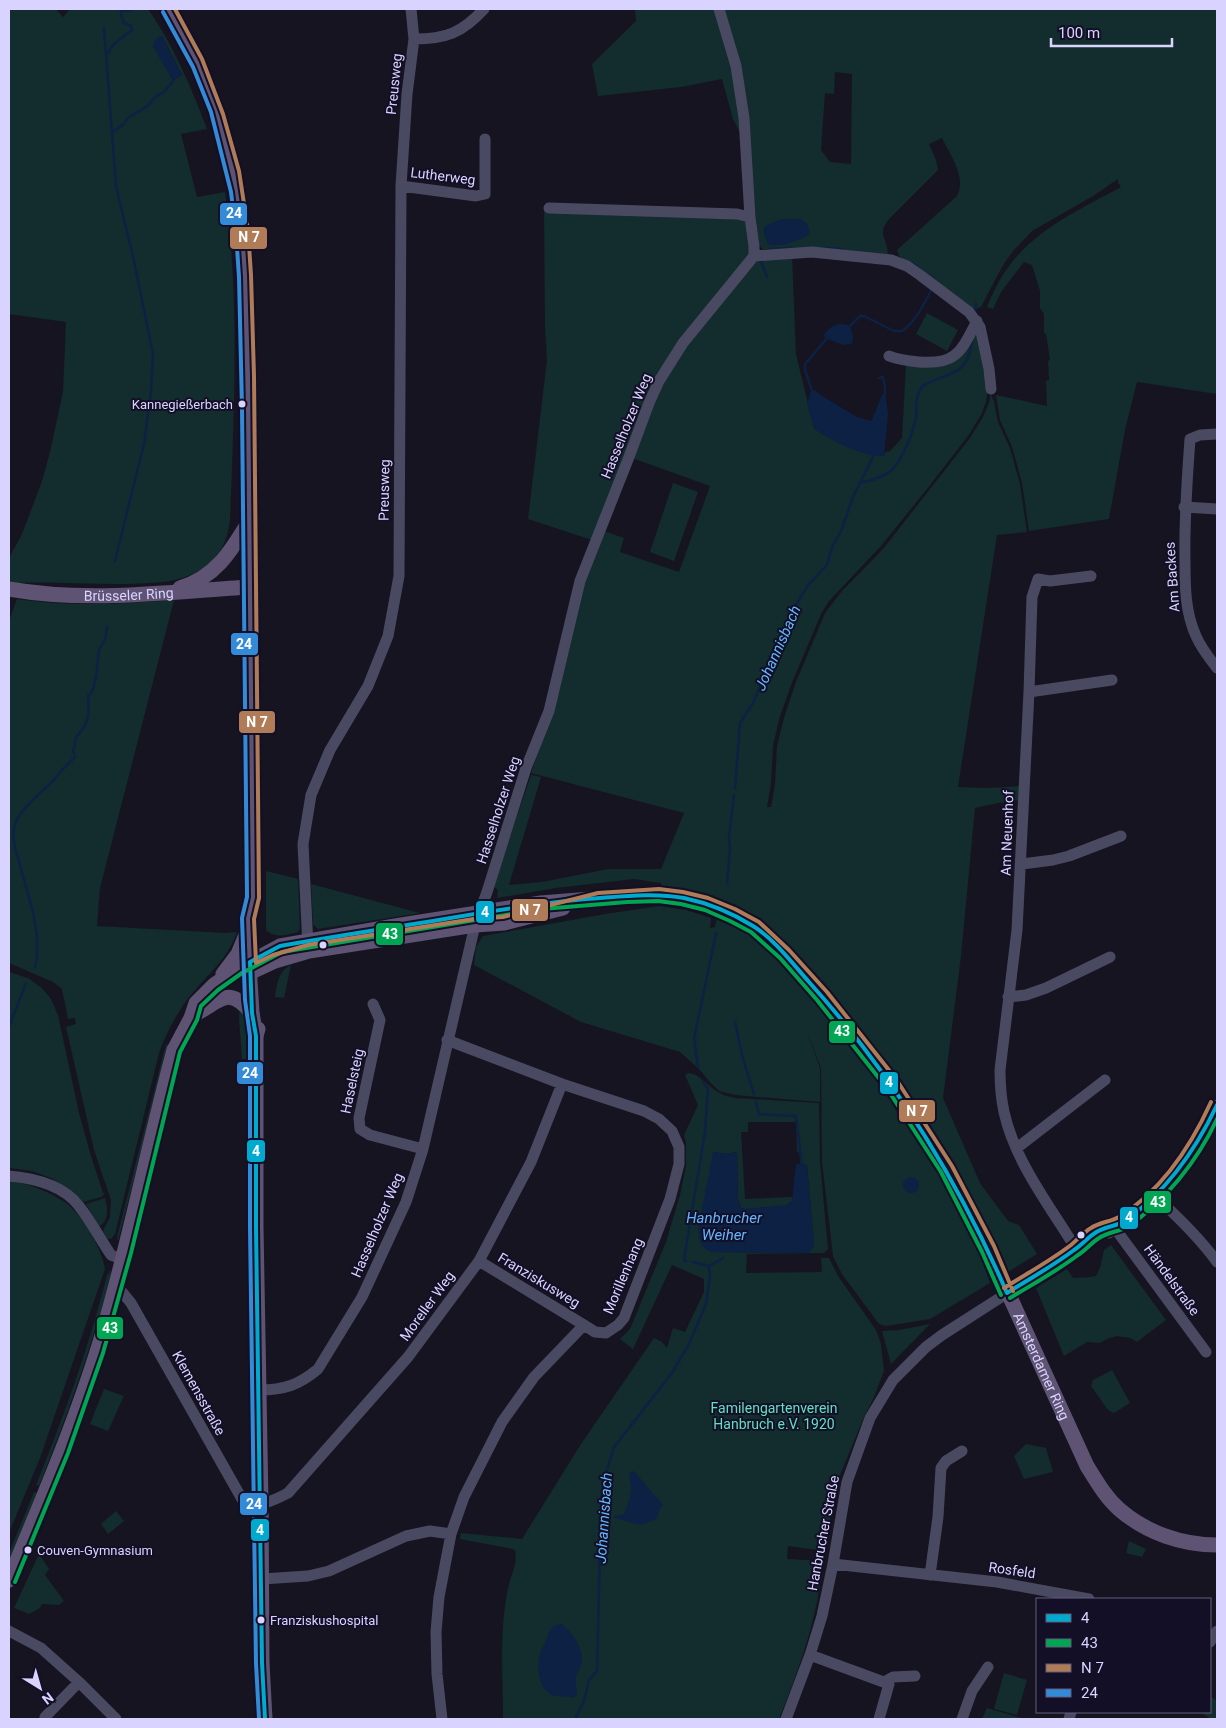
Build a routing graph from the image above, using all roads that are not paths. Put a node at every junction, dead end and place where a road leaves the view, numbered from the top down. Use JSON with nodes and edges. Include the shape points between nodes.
{"nodes":[{"id":1,"x":168,"y":9,"type":"edge"},
{"id":2,"x":411,"y":9,"type":"edge"},
{"id":3,"x":484,"y":9,"type":"edge"},
{"id":4,"x":719,"y":9,"type":"edge"},
{"id":5,"x":414,"y":39,"type":"junction"},
{"id":6,"x":485,"y":139,"type":"dead end"},
{"id":7,"x":401,"y":186,"type":"junction"},
{"id":8,"x":549,"y":208,"type":"dead end"},
{"id":9,"x":750,"y":217,"type":"junction"},
{"id":10,"x":754,"y":256,"type":"junction"},
{"id":11,"x":977,"y":321,"type":"junction"},
{"id":12,"x":889,"y":356,"type":"dead end"},
{"id":13,"x":991,"y":389,"type":"dead end"},
{"id":14,"x":1217,"y":434,"type":"edge"},
{"id":15,"x":1184,"y":508,"type":"junction"},
{"id":16,"x":1217,"y":509,"type":"edge"},
{"id":17,"x":249,"y":522,"type":"junction"},
{"id":18,"x":1091,"y":576,"type":"dead end"},
{"id":19,"x":249,"y":587,"type":"junction"},
{"id":20,"x":9,"y":589,"type":"edge"},
{"id":21,"x":165,"y":593,"type":"junction"},
{"id":22,"x":1217,"y":668,"type":"edge"},
{"id":23,"x":1112,"y":680,"type":"dead end"},
{"id":24,"x":1029,"y":692,"type":"junction"},
{"id":25,"x":1121,"y":836,"type":"dead end"},
{"id":26,"x":1022,"y":864,"type":"junction"},
{"id":27,"x":253,"y":898,"type":"junction"},
{"id":28,"x":477,"y":919,"type":"junction"},
{"id":29,"x":249,"y":928,"type":"junction"},
{"id":30,"x":308,"y":946,"type":"junction"},
{"id":31,"x":1110,"y":957,"type":"dead end"},
{"id":32,"x":255,"y":965,"type":"junction"},
{"id":33,"x":214,"y":985,"type":"junction"},
{"id":34,"x":1008,"y":997,"type":"junction"},
{"id":35,"x":373,"y":1004,"type":"dead end"},
{"id":36,"x":252,"y":1013,"type":"junction"},
{"id":37,"x":192,"y":1016,"type":"junction"},
{"id":38,"x":256,"y":1036,"type":"junction"},
{"id":39,"x":447,"y":1040,"type":"junction"},
{"id":40,"x":1106,"y":1080,"type":"dead end"},
{"id":41,"x":562,"y":1084,"type":"junction"},
{"id":42,"x":1217,"y":1105,"type":"edge"},
{"id":43,"x":1214,"y":1122,"type":"edge"},
{"id":44,"x":1017,"y":1148,"type":"junction"},
{"id":45,"x":423,"y":1149,"type":"junction"},
{"id":46,"x":9,"y":1176,"type":"edge"},
{"id":47,"x":1154,"y":1196,"type":"junction"},
{"id":48,"x":1114,"y":1227,"type":"junction"},
{"id":49,"x":1076,"y":1249,"type":"junction"},
{"id":50,"x":122,"y":1259,"type":"junction"},
{"id":51,"x":479,"y":1261,"type":"junction"},
{"id":52,"x":1217,"y":1262,"type":"edge"},
{"id":53,"x":114,"y":1289,"type":"junction"},
{"id":54,"x":1007,"y":1293,"type":"junction"},
{"id":55,"x":584,"y":1325,"type":"junction"},
{"id":56,"x":1206,"y":1352,"type":"dead end"},
{"id":57,"x":259,"y":1390,"type":"junction"},
{"id":58,"x":962,"y":1451,"type":"dead end"},
{"id":59,"x":262,"y":1504,"type":"junction"},
{"id":60,"x":451,"y":1534,"type":"junction"},
{"id":61,"x":1217,"y":1545,"type":"edge"},
{"id":62,"x":833,"y":1564,"type":"junction"},
{"id":63,"x":930,"y":1575,"type":"junction"},
{"id":64,"x":262,"y":1579,"type":"junction"},
{"id":65,"x":9,"y":1580,"type":"edge"},
{"id":66,"x":1085,"y":1598,"type":"edge"},
{"id":67,"x":9,"y":1630,"type":"edge"},
{"id":68,"x":810,"y":1655,"type":"junction"},
{"id":69,"x":988,"y":1667,"type":"dead end"},
{"id":70,"x":914,"y":1676,"type":"dead end"},
{"id":71,"x":79,"y":1682,"type":"junction"},
{"id":72,"x":884,"y":1682,"type":"junction"},
{"id":73,"x":45,"y":1719,"type":"edge"},
{"id":74,"x":116,"y":1719,"type":"edge"},
{"id":75,"x":265,"y":1719,"type":"edge"},
{"id":76,"x":442,"y":1719,"type":"edge"},
{"id":77,"x":786,"y":1719,"type":"edge"},
{"id":78,"x":879,"y":1719,"type":"edge"},
{"id":79,"x":962,"y":1719,"type":"edge"}],
"edges":[{"from":1,"to":17,"type":"main road","via":[[199,64],[212,96],[237,191],[245,277]]},
{"from":2,"to":5,"type":"street","name":"Preusweg"},
{"from":3,"to":5,"type":"street","via":[[456,33],[435,39]]},
{"from":4,"to":9,"type":"street","via":[[736,66],[743,111]]},
{"from":5,"to":7,"type":"street","name":"Preusweg"},
{"from":6,"to":7,"type":"street","name":"Lutherweg","via":[[485,194],[476,196]]},
{"from":7,"to":30,"type":"street","name":"Preusweg","via":[[399,576],[385,644],[368,686],[330,750],[311,795],[303,844]]},
{"from":8,"to":9,"type":"street"},
{"from":9,"to":10,"type":"street"},
{"from":10,"to":11,"type":"street","via":[[812,252],[897,262],[939,288]]},
{"from":10,"to":28,"type":"street","name":"Hasselholzer Weg","via":[[683,343],[649,403],[580,581],[549,711],[526,768]]},
{"from":11,"to":12,"type":"street","via":[[958,353],[946,360],[934,363]]},
{"from":11,"to":13,"type":"street","via":[[983,336]]},
{"from":14,"to":15,"type":"street","name":"Am Backes","via":[[1190,439]]},
{"from":15,"to":16,"type":"street"},
{"from":15,"to":22,"type":"street","name":"Am Backes","via":[[1187,609],[1195,636]]},
{"from":17,"to":19,"type":"main road"},
{"from":17,"to":21,"type":"main road","via":[[222,563],[188,586]]},
{"from":18,"to":24,"type":"street","name":"Am Neuenhof","via":[[1050,581],[1038,579],[1032,597]]},
{"from":19,"to":21,"type":"main road","name":"Brüsseler Ring"},
{"from":19,"to":27,"type":"main road"},
{"from":20,"to":21,"type":"main road","name":"Brüsseler Ring","via":[[74,595]]},
{"from":23,"to":24,"type":"street"},
{"from":24,"to":26,"type":"street","name":"Am Neuenhof"},
{"from":25,"to":26,"type":"street","via":[[1068,856]]},
{"from":26,"to":34,"type":"street","name":"Am Neuenhof"},
{"from":27,"to":29,"type":"main road"},
{"from":27,"to":32,"type":"main road","via":[[258,916]]},
{"from":28,"to":30,"type":"main road","name":"Amsterdamer Ring"},
{"from":28,"to":39,"type":"street","name":"Hasselholzer Weg"},
{"from":28,"to":54,"type":"main road","name":"Amsterdamer Ring","via":[[542,903],[658,895],[707,904],[755,927],[822,996],[891,1083],[946,1169]]},
{"from":29,"to":32,"type":"main road"},
{"from":29,"to":33,"type":"main road","via":[[233,962]]},
{"from":30,"to":32,"type":"main road","name":"Amsterdamer Ring","via":[[275,961]]},
{"from":31,"to":34,"type":"street","via":[[1046,988]]},
{"from":32,"to":33,"type":"main road"},
{"from":32,"to":36,"type":"main road"},
{"from":32,"to":37,"type":"main road"},
{"from":32,"to":38,"type":"main road","via":[[259,1019]]},
{"from":33,"to":37,"type":"main road","via":[[196,1003]]},
{"from":34,"to":44,"type":"street","name":"Am Neuenhof","via":[[1000,1070],[1001,1092],[1004,1112]]},
{"from":35,"to":45,"type":"street","name":"Haselsteig","via":[[380,1020],[359,1118],[360,1129],[370,1135]]},
{"from":36,"to":37,"type":"main road","via":[[239,1000],[227,997]]},
{"from":36,"to":38,"type":"main road"},
{"from":37,"to":50,"type":"main road","via":[[174,1050]]},
{"from":38,"to":57,"type":"main road"},
{"from":39,"to":41,"type":"street","name":"Morillenhang"},
{"from":39,"to":45,"type":"street","name":"Hasselholzer Weg"},
{"from":40,"to":44,"type":"street"},
{"from":41,"to":51,"type":"street","name":"Moreller Weg","via":[[531,1162]]},
{"from":41,"to":55,"type":"street","name":"Morillenhang","via":[[644,1111],[672,1131],[679,1146],[679,1164],[670,1199],[624,1318],[606,1333],[595,1332]]},
{"from":42,"to":43,"type":"street","name":"Hanbrucher Straße"},
{"from":43,"to":47,"type":"street","name":"Hanbrucher Straße"},
{"from":44,"to":49,"type":"street","name":"Am Neuenhof"},
{"from":45,"to":57,"type":"street","name":"Hasselholzer Weg","via":[[406,1202],[362,1297],[318,1369],[298,1383]]},
{"from":46,"to":50,"type":"street","via":[[31,1178],[66,1195],[78,1205],[111,1255]]},
{"from":47,"to":48,"type":"street","name":"Hanbrucher Straße"},
{"from":47,"to":52,"type":"street","via":[[1195,1235]]},
{"from":48,"to":49,"type":"street","name":"Hanbrucher Straße","via":[[1089,1245]]},
{"from":48,"to":56,"type":"street","name":"Händelstraße"},
{"from":49,"to":54,"type":"street","name":"Hanbrucher Straße"},
{"from":50,"to":53,"type":"main road"},
{"from":51,"to":55,"type":"street","name":"Franziskusweg"},
{"from":51,"to":59,"type":"street","name":"Moreller Weg","via":[[408,1358],[288,1493]]},
{"from":53,"to":59,"type":"street","name":"Klemensstraße","via":[[122,1292],[131,1303],[242,1499]]},
{"from":53,"to":65,"type":"main road","via":[[79,1402]]},
{"from":54,"to":61,"type":"main road","name":"Amsterdamer Ring","via":[[1087,1466],[1102,1489],[1119,1509],[1140,1524],[1188,1543]]},
{"from":54,"to":62,"type":"street","name":"Hanbrucher Straße","via":[[926,1347],[884,1393],[870,1418],[847,1482]]},
{"from":55,"to":60,"type":"street","via":[[534,1377],[502,1422],[464,1497]]},
{"from":57,"to":59,"type":"main road"},
{"from":58,"to":63,"type":"street","via":[[941,1468]]},
{"from":59,"to":64,"type":"main road"},
{"from":60,"to":64,"type":"street","via":[[430,1531],[406,1536],[329,1571]]},
{"from":60,"to":76,"type":"street","via":[[436,1632]]},
{"from":62,"to":63,"type":"street","name":"Rosfeld"},
{"from":62,"to":68,"type":"street","name":"Hanbrucher Straße"},
{"from":63,"to":66,"type":"street","name":"Rosfeld","via":[[1008,1583]]},
{"from":64,"to":75,"type":"main road"},
{"from":67,"to":71,"type":"street","via":[[41,1648]]},
{"from":68,"to":72,"type":"street"},
{"from":68,"to":77,"type":"street","name":"Hanbrucher Straße"},
{"from":69,"to":79,"type":"street","via":[[972,1691]]},
{"from":70,"to":72,"type":"street","via":[[893,1677]]},
{"from":71,"to":73,"type":"street"},
{"from":71,"to":74,"type":"street"},
{"from":72,"to":78,"type":"street","via":[[889,1684]]}]}
